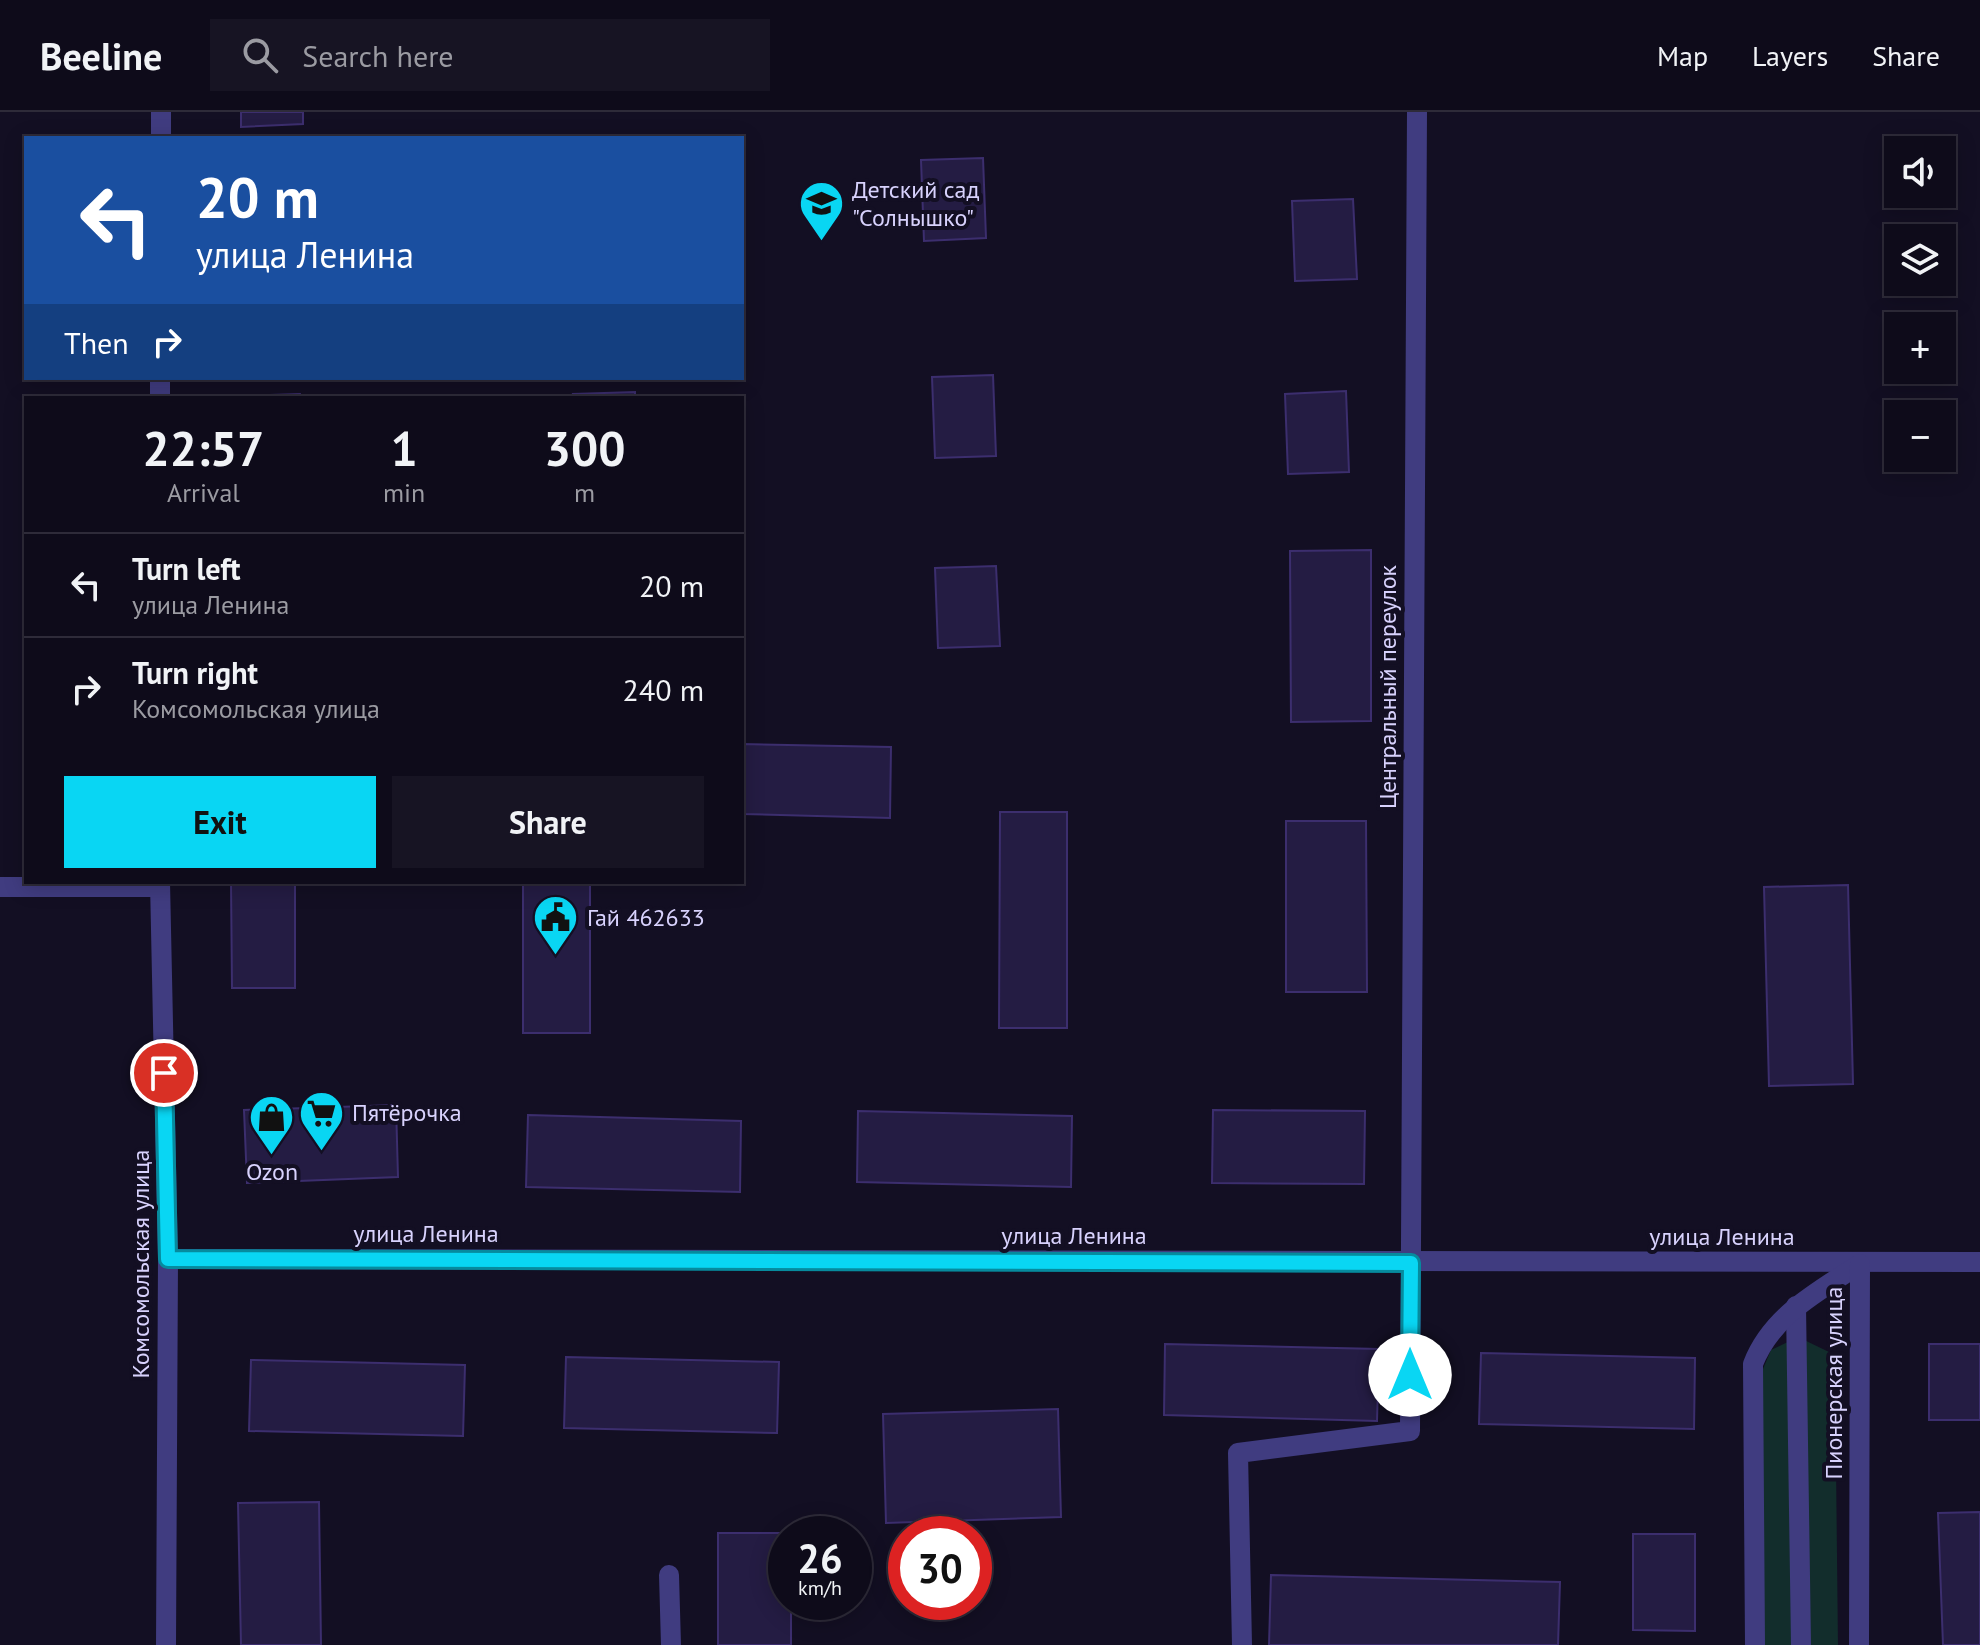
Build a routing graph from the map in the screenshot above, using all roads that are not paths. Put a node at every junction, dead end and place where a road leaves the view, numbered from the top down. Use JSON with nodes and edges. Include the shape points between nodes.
{"nodes":[{"id":1,"x":161,"y":112,"type":"edge"},
{"id":2,"x":1417,"y":112,"type":"edge"},
{"id":3,"x":161,"y":136,"type":"edge"},
{"id":4,"x":160,"y":884,"type":"edge"},
{"id":5,"x":0,"y":887,"type":"edge"},
{"id":6,"x":168,"y":1259,"type":"junction"},
{"id":7,"x":1980,"y":1262,"type":"edge"},
{"id":8,"x":1411,"y":1263,"type":"junction"},
{"id":9,"x":1860,"y":1264,"type":"junction"},
{"id":10,"x":1796,"y":1306,"type":"junction"},
{"id":11,"x":669,"y":1575,"type":"dead end"},
{"id":12,"x":166,"y":1645,"type":"edge"},
{"id":13,"x":671,"y":1645,"type":"edge"},
{"id":14,"x":1242,"y":1645,"type":"edge"},
{"id":15,"x":1755,"y":1645,"type":"edge"},
{"id":16,"x":1801,"y":1645,"type":"edge"},
{"id":17,"x":1859,"y":1645,"type":"edge"}],
"edges":[{"from":1,"to":3,"type":"street"},
{"from":2,"to":8,"type":"street","name":"Центральный переулок"},
{"from":4,"to":5,"type":"street"},
{"from":4,"to":6,"type":"street","name":"Комсомольская улица"},
{"from":6,"to":8,"type":"street","name":"улица Ленина"},
{"from":6,"to":12,"type":"street","name":"Комсомольская улица"},
{"from":7,"to":9,"type":"street","name":"улица Ленина"},
{"from":8,"to":9,"type":"street","name":"улица Ленина"},
{"from":8,"to":14,"type":"street","name":"Центральный переулок","via":[[1410,1431],[1238,1453]]},
{"from":9,"to":10,"type":"street","name":"Пионерская улица"},
{"from":9,"to":17,"type":"street","name":"Пионерская улица"},
{"from":10,"to":15,"type":"street","name":"Пионерская улица","via":[[1760,1345],[1753,1364]]},
{"from":10,"to":16,"type":"street"},
{"from":11,"to":13,"type":"street"}]}
